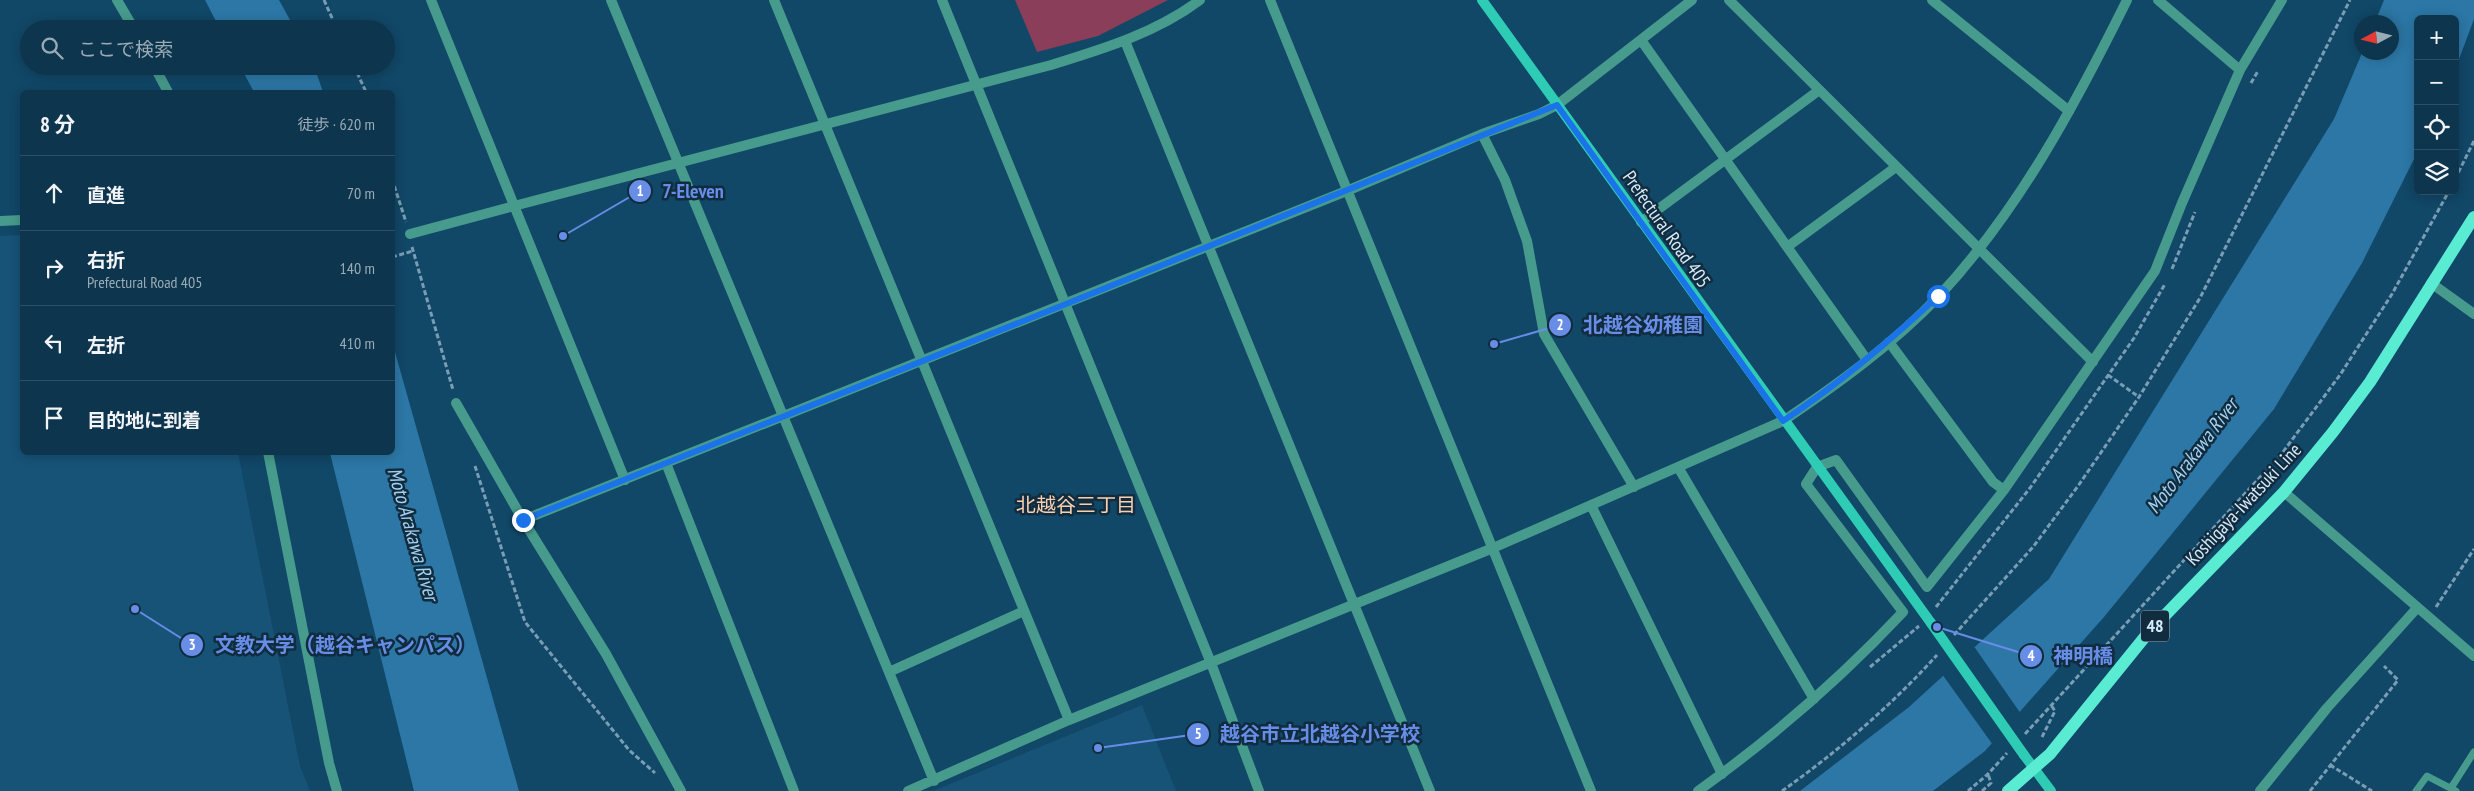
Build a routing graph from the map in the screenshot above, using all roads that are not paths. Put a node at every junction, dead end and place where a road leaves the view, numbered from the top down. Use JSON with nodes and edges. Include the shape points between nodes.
{"nodes":[{"id":1,"x":117,"y":0,"type":"edge"},
{"id":2,"x":431,"y":0,"type":"edge"},
{"id":3,"x":612,"y":0,"type":"edge"},
{"id":4,"x":774,"y":0,"type":"edge"},
{"id":5,"x":942,"y":0,"type":"edge"},
{"id":6,"x":1200,"y":0,"type":"edge"},
{"id":7,"x":1270,"y":0,"type":"edge"},
{"id":8,"x":1482,"y":0,"type":"edge"},
{"id":9,"x":1692,"y":0,"type":"edge"},
{"id":10,"x":1729,"y":0,"type":"edge"},
{"id":11,"x":1932,"y":0,"type":"edge"},
{"id":12,"x":2127,"y":0,"type":"edge"},
{"id":13,"x":2158,"y":0,"type":"edge"},
{"id":14,"x":2282,"y":0,"type":"edge"},
{"id":15,"x":129,"y":20,"type":"edge"},
{"id":16,"x":1641,"y":40,"type":"junction"},
{"id":17,"x":1125,"y":41,"type":"junction"},
{"id":18,"x":2240,"y":70,"type":"junction"},
{"id":19,"x":159,"y":75,"type":"edge"},
{"id":20,"x":976,"y":84,"type":"junction"},
{"id":21,"x":167,"y":90,"type":"edge"},
{"id":22,"x":1818,"y":91,"type":"junction"},
{"id":23,"x":1557,"y":105,"type":"junction"},
{"id":24,"x":2069,"y":110,"type":"junction"},
{"id":25,"x":825,"y":124,"type":"junction"},
{"id":26,"x":1482,"y":134,"type":"junction"},
{"id":27,"x":1725,"y":160,"type":"junction"},
{"id":28,"x":678,"y":162,"type":"junction"},
{"id":29,"x":1896,"y":167,"type":"junction"},
{"id":30,"x":1349,"y":190,"type":"junction"},
{"id":31,"x":514,"y":206,"type":"junction"},
{"id":32,"x":2474,"y":216,"type":"edge"},
{"id":33,"x":20,"y":220,"type":"edge"},
{"id":34,"x":0,"y":221,"type":"edge"},
{"id":35,"x":1641,"y":222,"type":"junction"},
{"id":36,"x":410,"y":234,"type":"road end"},
{"id":37,"x":1209,"y":246,"type":"junction"},
{"id":38,"x":1787,"y":247,"type":"junction"},
{"id":39,"x":1980,"y":248,"type":"junction"},
{"id":40,"x":2431,"y":283,"type":"junction"},
{"id":41,"x":1066,"y":304,"type":"junction"},
{"id":42,"x":2474,"y":314,"type":"edge"},
{"id":43,"x":1889,"y":342,"type":"junction"},
{"id":44,"x":1867,"y":360,"type":"junction"},
{"id":45,"x":922,"y":362,"type":"junction"},
{"id":46,"x":2093,"y":362,"type":"junction"},
{"id":47,"x":456,"y":403,"type":"road end"},
{"id":48,"x":783,"y":417,"type":"junction"},
{"id":49,"x":1783,"y":421,"type":"junction"},
{"id":50,"x":269,"y":455,"type":"edge"},
{"id":51,"x":666,"y":463,"type":"junction"},
{"id":52,"x":1678,"y":467,"type":"junction"},
{"id":53,"x":1817,"y":467,"type":"junction"},
{"id":54,"x":625,"y":480,"type":"junction"},
{"id":55,"x":1634,"y":486,"type":"junction"},
{"id":56,"x":2004,"y":490,"type":"junction"},
{"id":57,"x":2284,"y":492,"type":"junction"},
{"id":58,"x":1591,"y":505,"type":"junction"},
{"id":59,"x":523,"y":520,"type":"junction"},
{"id":60,"x":1493,"y":548,"type":"junction"},
{"id":61,"x":1354,"y":606,"type":"junction"},
{"id":62,"x":2417,"y":608,"type":"junction"},
{"id":63,"x":1024,"y":611,"type":"junction"},
{"id":64,"x":2474,"y":656,"type":"edge"},
{"id":65,"x":1211,"y":663,"type":"junction"},
{"id":66,"x":889,"y":672,"type":"junction"},
{"id":67,"x":1814,"y":699,"type":"junction"},
{"id":68,"x":1069,"y":720,"type":"junction"},
{"id":69,"x":2474,"y":752,"type":"edge"},
{"id":70,"x":2035,"y":769,"type":"junction"},
{"id":71,"x":1722,"y":774,"type":"junction"},
{"id":72,"x":934,"y":781,"type":"junction"},
{"id":73,"x":2454,"y":790,"type":"edge"},
{"id":74,"x":337,"y":791,"type":"edge"},
{"id":75,"x":681,"y":791,"type":"edge"},
{"id":76,"x":794,"y":791,"type":"edge"},
{"id":77,"x":908,"y":791,"type":"edge"},
{"id":78,"x":1259,"y":791,"type":"edge"},
{"id":79,"x":1430,"y":791,"type":"edge"},
{"id":80,"x":1591,"y":791,"type":"edge"},
{"id":81,"x":1698,"y":791,"type":"edge"},
{"id":82,"x":2008,"y":791,"type":"edge"},
{"id":83,"x":2051,"y":791,"type":"edge"},
{"id":84,"x":2260,"y":791,"type":"edge"},
{"id":85,"x":2416,"y":791,"type":"edge"}],
"edges":[{"from":1,"to":15,"type":"street"},
{"from":2,"to":31,"type":"street"},
{"from":3,"to":28,"type":"street"},
{"from":4,"to":25,"type":"street"},
{"from":5,"to":20,"type":"street"},
{"from":6,"to":17,"type":"street"},
{"from":7,"to":30,"type":"street"},
{"from":8,"to":23,"type":"main road","name":"Prefectural Road 405"},
{"from":9,"to":16,"type":"street"},
{"from":10,"to":22,"type":"street"},
{"from":11,"to":24,"type":"street"},
{"from":12,"to":24,"type":"street"},
{"from":13,"to":18,"type":"street"},
{"from":14,"to":18,"type":"street"},
{"from":16,"to":23,"type":"street"},
{"from":16,"to":27,"type":"street"},
{"from":17,"to":20,"type":"street","via":[[1051,65]]},
{"from":17,"to":37,"type":"street"},
{"from":18,"to":46,"type":"street","via":[[2155,271]]},
{"from":19,"to":21,"type":"street"},
{"from":20,"to":25,"type":"street"},
{"from":20,"to":41,"type":"street"},
{"from":22,"to":27,"type":"street"},
{"from":22,"to":29,"type":"street"},
{"from":23,"to":26,"type":"street"},
{"from":23,"to":35,"type":"main road","name":"Prefectural Road 405"},
{"from":24,"to":39,"type":"street","via":[[2031,178]]},
{"from":25,"to":28,"type":"street"},
{"from":25,"to":45,"type":"street"},
{"from":26,"to":30,"type":"street"},
{"from":26,"to":55,"type":"street","via":[[1505,180],[1527,241],[1544,334]]},
{"from":27,"to":35,"type":"street"},
{"from":27,"to":38,"type":"street"},
{"from":28,"to":31,"type":"street"},
{"from":28,"to":48,"type":"street"},
{"from":29,"to":38,"type":"street"},
{"from":29,"to":39,"type":"street"},
{"from":30,"to":37,"type":"street"},
{"from":30,"to":60,"type":"street"},
{"from":31,"to":36,"type":"street"},
{"from":31,"to":54,"type":"street"},
{"from":32,"to":40,"type":"main road","name":"Koshigaya-Iwatsuki Line","number":"48"},
{"from":33,"to":34,"type":"street"},
{"from":35,"to":49,"type":"main road","name":"Prefectural Road 405"},
{"from":37,"to":41,"type":"street"},
{"from":37,"to":61,"type":"street"},
{"from":38,"to":44,"type":"street"},
{"from":39,"to":43,"type":"street","via":[[1938,296]]},
{"from":39,"to":46,"type":"street"},
{"from":40,"to":42,"type":"street"},
{"from":40,"to":57,"type":"main road","name":"Koshigaya-Iwatsuki Line","number":"48","via":[[2370,382]]},
{"from":41,"to":45,"type":"street"},
{"from":41,"to":65,"type":"street"},
{"from":43,"to":44,"type":"street"},
{"from":43,"to":56,"type":"street","via":[[1993,482]]},
{"from":44,"to":49,"type":"street","via":[[1832,389]]},
{"from":45,"to":48,"type":"street"},
{"from":45,"to":63,"type":"street"},
{"from":46,"to":56,"type":"street"},
{"from":47,"to":59,"type":"street"},
{"from":48,"to":51,"type":"street"},
{"from":48,"to":66,"type":"street"},
{"from":49,"to":52,"type":"street"},
{"from":49,"to":53,"type":"main road","name":"Prefectural Road 405"},
{"from":50,"to":74,"type":"street"},
{"from":51,"to":54,"type":"street"},
{"from":51,"to":76,"type":"street"},
{"from":52,"to":55,"type":"street"},
{"from":52,"to":67,"type":"street"},
{"from":53,"to":56,"type":"street","via":[[1836,460],[1926,587]]},
{"from":53,"to":67,"type":"street","via":[[1806,484],[1903,612]]},
{"from":53,"to":70,"type":"main road","name":"Prefectural Road 405","bridge":true},
{"from":54,"to":59,"type":"street"},
{"from":55,"to":58,"type":"street"},
{"from":57,"to":62,"type":"street"},
{"from":57,"to":70,"type":"main road","name":"Koshigaya-Iwatsuki Line","number":"48","via":[[2148,633],[2065,737]]},
{"from":58,"to":60,"type":"street"},
{"from":58,"to":71,"type":"street"},
{"from":59,"to":75,"type":"street","via":[[606,654]]},
{"from":60,"to":61,"type":"street"},
{"from":60,"to":80,"type":"street"},
{"from":61,"to":65,"type":"street"},
{"from":61,"to":79,"type":"street"},
{"from":62,"to":64,"type":"street"},
{"from":62,"to":84,"type":"street","via":[[2327,708]]},
{"from":63,"to":66,"type":"street"},
{"from":63,"to":68,"type":"street"},
{"from":65,"to":68,"type":"street"},
{"from":65,"to":78,"type":"street"},
{"from":66,"to":72,"type":"street"},
{"from":67,"to":71,"type":"street"},
{"from":68,"to":72,"type":"street"},
{"from":69,"to":73,"type":"lane"},
{"from":70,"to":82,"type":"main road","name":"Koshigaya-Iwatsuki Line","number":"48"},
{"from":70,"to":83,"type":"main road","name":"Prefectural Road 405"},
{"from":71,"to":81,"type":"street"},
{"from":72,"to":77,"type":"street"},
{"from":73,"to":85,"type":"lane","via":[[2427,776]]}]}
